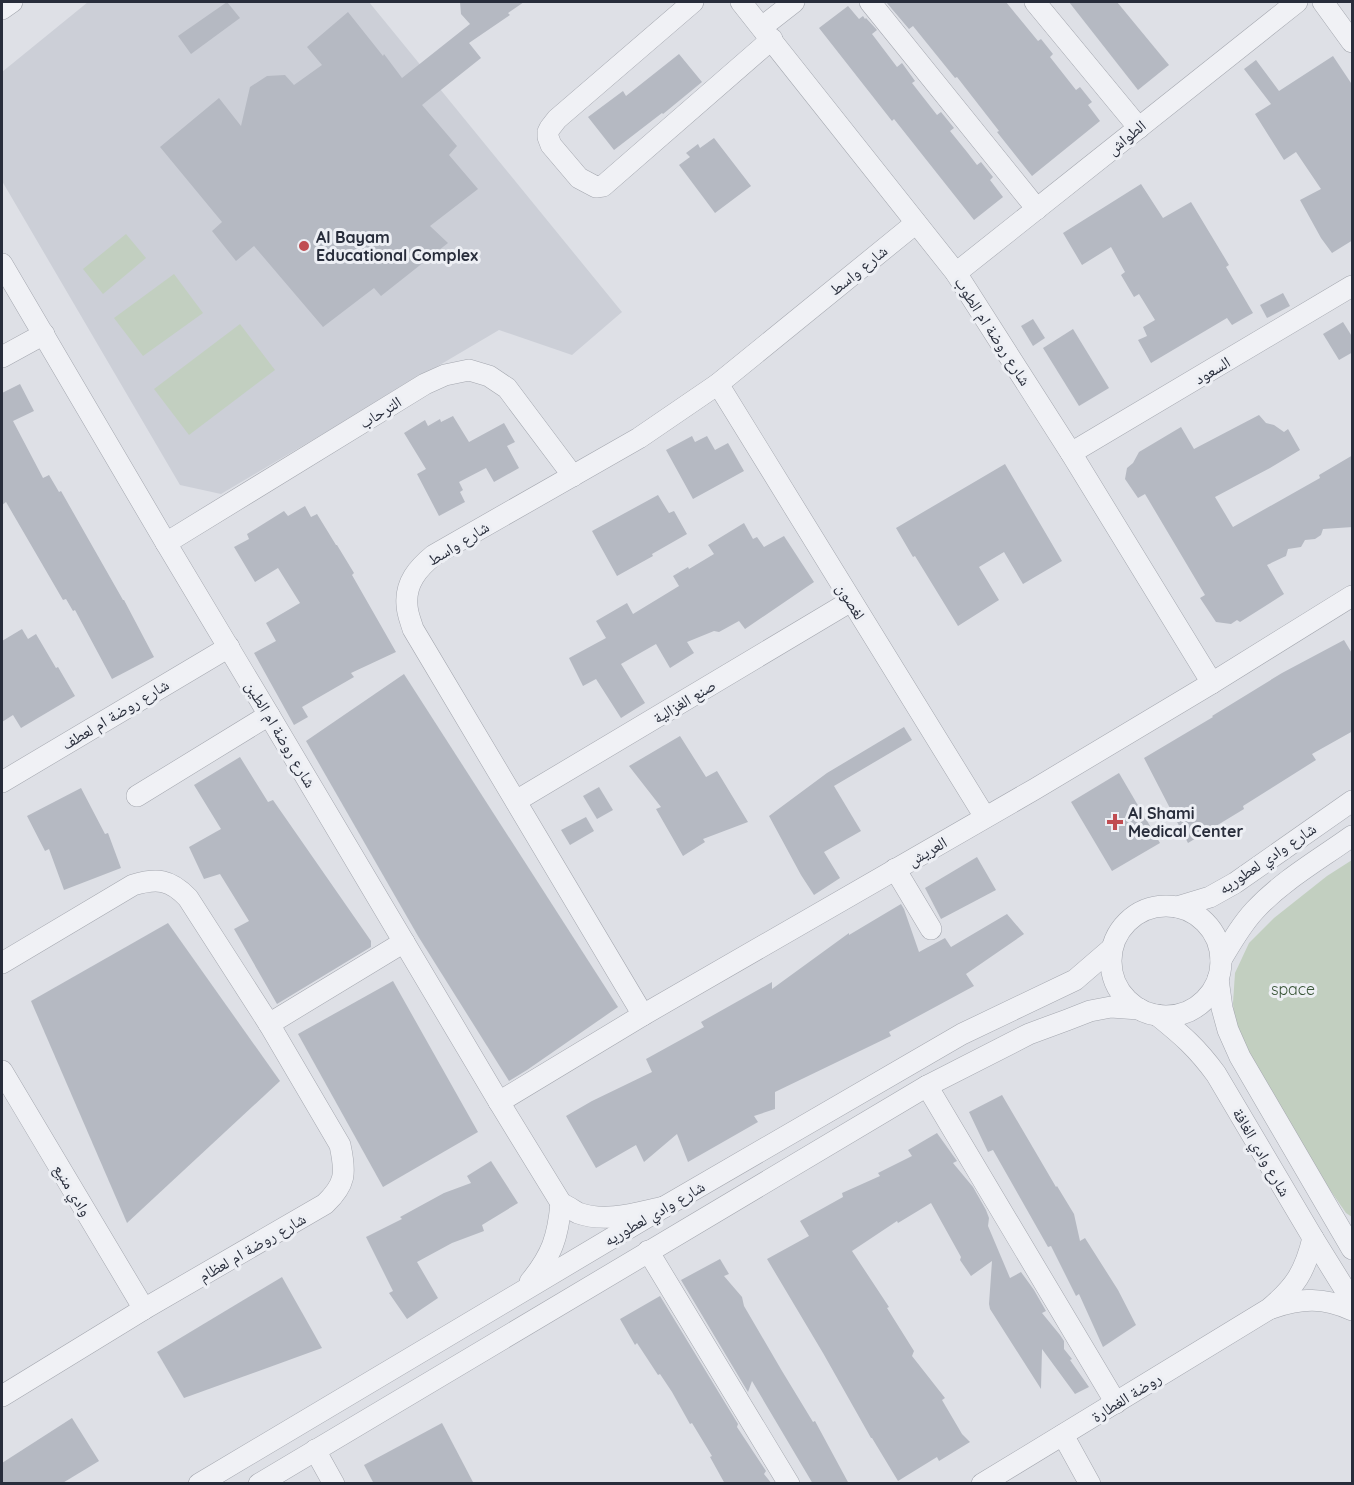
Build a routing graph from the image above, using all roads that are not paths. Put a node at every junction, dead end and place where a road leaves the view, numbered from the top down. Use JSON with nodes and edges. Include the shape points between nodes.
{"nodes":[{"id":1,"x":12,"y":2,"type":"edge"},
{"id":2,"x":693,"y":2,"type":"edge"},
{"id":3,"x":741,"y":2,"type":"edge"},
{"id":4,"x":794,"y":2,"type":"edge"},
{"id":5,"x":870,"y":2,"type":"edge"},
{"id":6,"x":1035,"y":2,"type":"edge"},
{"id":7,"x":1297,"y":2,"type":"edge"},
{"id":8,"x":1323,"y":2,"type":"edge"},
{"id":9,"x":2,"y":9,"type":"edge"},
{"id":10,"x":767,"y":33,"type":"junction"},
{"id":11,"x":1353,"y":42,"type":"edge"},
{"id":12,"x":1139,"y":128,"type":"junction"},
{"id":13,"x":1037,"y":208,"type":"junction"},
{"id":14,"x":916,"y":223,"type":"junction"},
{"id":15,"x":2,"y":264,"type":"edge"},
{"id":16,"x":956,"y":273,"type":"junction"},
{"id":17,"x":1353,"y":286,"type":"edge"},
{"id":18,"x":44,"y":334,"type":"junction"},
{"id":19,"x":2,"y":357,"type":"edge"},
{"id":20,"x":718,"y":384,"type":"junction"},
{"id":21,"x":1071,"y":453,"type":"junction"},
{"id":22,"x":573,"y":476,"type":"junction"},
{"id":23,"x":166,"y":543,"type":"junction"},
{"id":24,"x":1353,"y":596,"type":"edge"},
{"id":25,"x":851,"y":601,"type":"junction"},
{"id":26,"x":229,"y":647,"type":"junction"},
{"id":27,"x":1212,"y":683,"type":"junction"},
{"id":28,"x":269,"y":715,"type":"junction"},
{"id":29,"x":2,"y":780,"type":"edge"},
{"id":30,"x":136,"y":796,"type":"dead end"},
{"id":31,"x":516,"y":801,"type":"junction"},
{"id":32,"x":1353,"y":801,"type":"edge"},
{"id":33,"x":985,"y":817,"type":"junction"},
{"id":34,"x":1353,"y":836,"type":"edge"},
{"id":35,"x":895,"y":869,"type":"junction"},
{"id":36,"x":1177,"y":907,"type":"junction"},
{"id":37,"x":931,"y":929,"type":"dead end"},
{"id":38,"x":404,"y":942,"type":"junction"},
{"id":39,"x":1111,"y":949,"type":"junction"},
{"id":40,"x":2,"y":963,"type":"edge"},
{"id":41,"x":1220,"y":970,"type":"junction"},
{"id":42,"x":1148,"y":1012,"type":"junction"},
{"id":43,"x":643,"y":1015,"type":"junction"},
{"id":44,"x":269,"y":1024,"type":"junction"},
{"id":45,"x":2,"y":1071,"type":"edge"},
{"id":46,"x":927,"y":1086,"type":"junction"},
{"id":47,"x":499,"y":1102,"type":"junction"},
{"id":48,"x":561,"y":1203,"type":"junction"},
{"id":49,"x":664,"y":1207,"type":"junction"},
{"id":50,"x":1344,"y":1225,"type":"edge"},
{"id":51,"x":1313,"y":1238,"type":"junction"},
{"id":52,"x":1353,"y":1248,"type":"edge"},
{"id":53,"x":648,"y":1251,"type":"junction"},
{"id":54,"x":522,"y":1291,"type":"junction"},
{"id":55,"x":1353,"y":1301,"type":"edge"},
{"id":56,"x":144,"y":1309,"type":"junction"},
{"id":57,"x":1269,"y":1309,"type":"junction"},
{"id":58,"x":1353,"y":1310,"type":"edge"},
{"id":59,"x":2,"y":1396,"type":"edge"},
{"id":60,"x":1116,"y":1403,"type":"junction"},
{"id":61,"x":1063,"y":1435,"type":"junction"},
{"id":62,"x":315,"y":1450,"type":"junction"},
{"id":63,"x":198,"y":1484,"type":"edge"},
{"id":64,"x":259,"y":1484,"type":"edge"},
{"id":65,"x":334,"y":1484,"type":"edge"},
{"id":66,"x":789,"y":1484,"type":"edge"},
{"id":67,"x":982,"y":1484,"type":"edge"},
{"id":68,"x":1090,"y":1484,"type":"edge"}],
"edges":[{"from":1,"to":9,"type":"street"},
{"from":2,"to":10,"type":"street","via":[[549,128],[551,145],[579,178],[596,187],[603,186]]},
{"from":3,"to":10,"type":"street","name":"شارع روضة ام الطوب"},
{"from":4,"to":10,"type":"street"},
{"from":5,"to":13,"type":"street"},
{"from":6,"to":12,"type":"street"},
{"from":7,"to":12,"type":"street","name":"الطواش"},
{"from":8,"to":11,"type":"street"},
{"from":10,"to":14,"type":"street","name":"شارع روضة ام الطوب"},
{"from":12,"to":13,"type":"street","name":"الطواش"},
{"from":13,"to":16,"type":"street","name":"الطواش"},
{"from":14,"to":16,"type":"street","name":"شارع روضة ام الطوب"},
{"from":14,"to":20,"type":"street","name":"شارع واسط"},
{"from":15,"to":18,"type":"street","name":"شارع روضة ام الطين"},
{"from":16,"to":21,"type":"street","name":"شارع روضة ام الطوب"},
{"from":17,"to":21,"type":"street","name":"السعود"},
{"from":18,"to":19,"type":"street"},
{"from":18,"to":23,"type":"street","name":"شارع روضة ام الطين"},
{"from":20,"to":22,"type":"street","name":"شارع واسط","via":[[639,438]]},
{"from":20,"to":25,"type":"street","name":"لغصون"},
{"from":21,"to":27,"type":"street","name":"شارع روضة ام الطوب"},
{"from":22,"to":23,"type":"street","name":"الترحاب","via":[[507,388],[489,376],[469,370],[425,384]]},
{"from":22,"to":31,"type":"street","name":"شارع واسط","via":[[434,555],[409,583],[407,606],[413,629]]},
{"from":23,"to":26,"type":"street","name":"شارع روضة ام الطين"},
{"from":24,"to":27,"type":"street","name":"العريش"},
{"from":25,"to":31,"type":"street","name":"صنع الغزالية"},
{"from":25,"to":33,"type":"street","name":"لغصون"},
{"from":26,"to":28,"type":"street","name":"شارع روضة ام الطين"},
{"from":26,"to":29,"type":"street","name":"شارع روضة ام لعطف"},
{"from":27,"to":33,"type":"street","name":"العريش"},
{"from":28,"to":30,"type":"street"},
{"from":28,"to":38,"type":"street","name":"شارع روضة ام الطين"},
{"from":31,"to":43,"type":"street","name":"شارع واسط"},
{"from":32,"to":36,"type":"street","name":"شارع وادي لعطوريه","via":[[1235,883]]},
{"from":33,"to":35,"type":"street","name":"العريش"},
{"from":34,"to":41,"type":"street","name":"شارع وادي لعطوريه","via":[[1281,886],[1254,910],[1235,934]]},
{"from":35,"to":37,"type":"street"},
{"from":35,"to":43,"type":"street","name":"العريش"},
{"from":36,"to":39,"type":"street","via":[[1143,910],[1122,928]]},
{"from":36,"to":41,"type":"street","via":[[1208,926],[1218,942]]},
{"from":38,"to":44,"type":"street"},
{"from":38,"to":47,"type":"street","name":"شارع روضة ام الطين"},
{"from":39,"to":42,"type":"street","via":[[1115,984],[1125,998]]},
{"from":39,"to":49,"type":"street","name":"شارع وادي لعطوريه","via":[[1075,980],[962,1034]]},
{"from":40,"to":44,"type":"street","name":"شارع روضة ام لعظام","via":[[133,885],[164,881],[188,898]]},
{"from":41,"to":42,"type":"street","via":[[1208,996],[1194,1008],[1176,1015]]},
{"from":41,"to":50,"type":"street","name":"شارع وادي الغافة","via":[[1222,1008],[1240,1058]]},
{"from":42,"to":46,"type":"street","name":"شارع وادي لعطوريه","via":[[1111,1007],[1090,1011],[1029,1034]]},
{"from":42,"to":51,"type":"street","name":"شارع وادي الغافة","via":[[1200,1052]]},
{"from":43,"to":47,"type":"street","name":"العريش"},
{"from":44,"to":56,"type":"street","name":"شارع روضة ام لعظام","via":[[340,1145],[344,1162],[337,1193],[325,1204]]},
{"from":45,"to":56,"type":"street","name":"وادي منيع"},
{"from":46,"to":53,"type":"street","name":"شارع وادي لعطوريه"},
{"from":46,"to":60,"type":"street"},
{"from":47,"to":48,"type":"street","name":"شارع روضة ام الطين"},
{"from":48,"to":49,"type":"street","via":[[578,1212],[610,1218]]},
{"from":48,"to":54,"type":"street","via":[[556,1239],[540,1270]]},
{"from":49,"to":54,"type":"street","name":"شارع وادي لعطوريه"},
{"from":50,"to":52,"type":"street","name":"شارع وادي الغافة"},
{"from":51,"to":55,"type":"street","name":"شارع وادي الغافة"},
{"from":51,"to":57,"type":"street","name":"روضة الغطارة","via":[[1298,1279]]},
{"from":53,"to":62,"type":"street","name":"شارع وادي لعطوريه"},
{"from":53,"to":66,"type":"street"},
{"from":54,"to":63,"type":"street","name":"شارع وادي لعطوريه"},
{"from":56,"to":59,"type":"street","name":"شارع روضة ام لعظام"},
{"from":57,"to":58,"type":"street","name":"روضة الغطارة","via":[[1315,1300]]},
{"from":57,"to":60,"type":"street","name":"روضة الغطارة"},
{"from":60,"to":61,"type":"street","name":"روضة الغطارة"},
{"from":61,"to":67,"type":"street","name":"روضة الغطارة"},
{"from":61,"to":68,"type":"street"},
{"from":62,"to":64,"type":"street","name":"شارع وادي لعطوريه"},
{"from":62,"to":65,"type":"street"}]}
